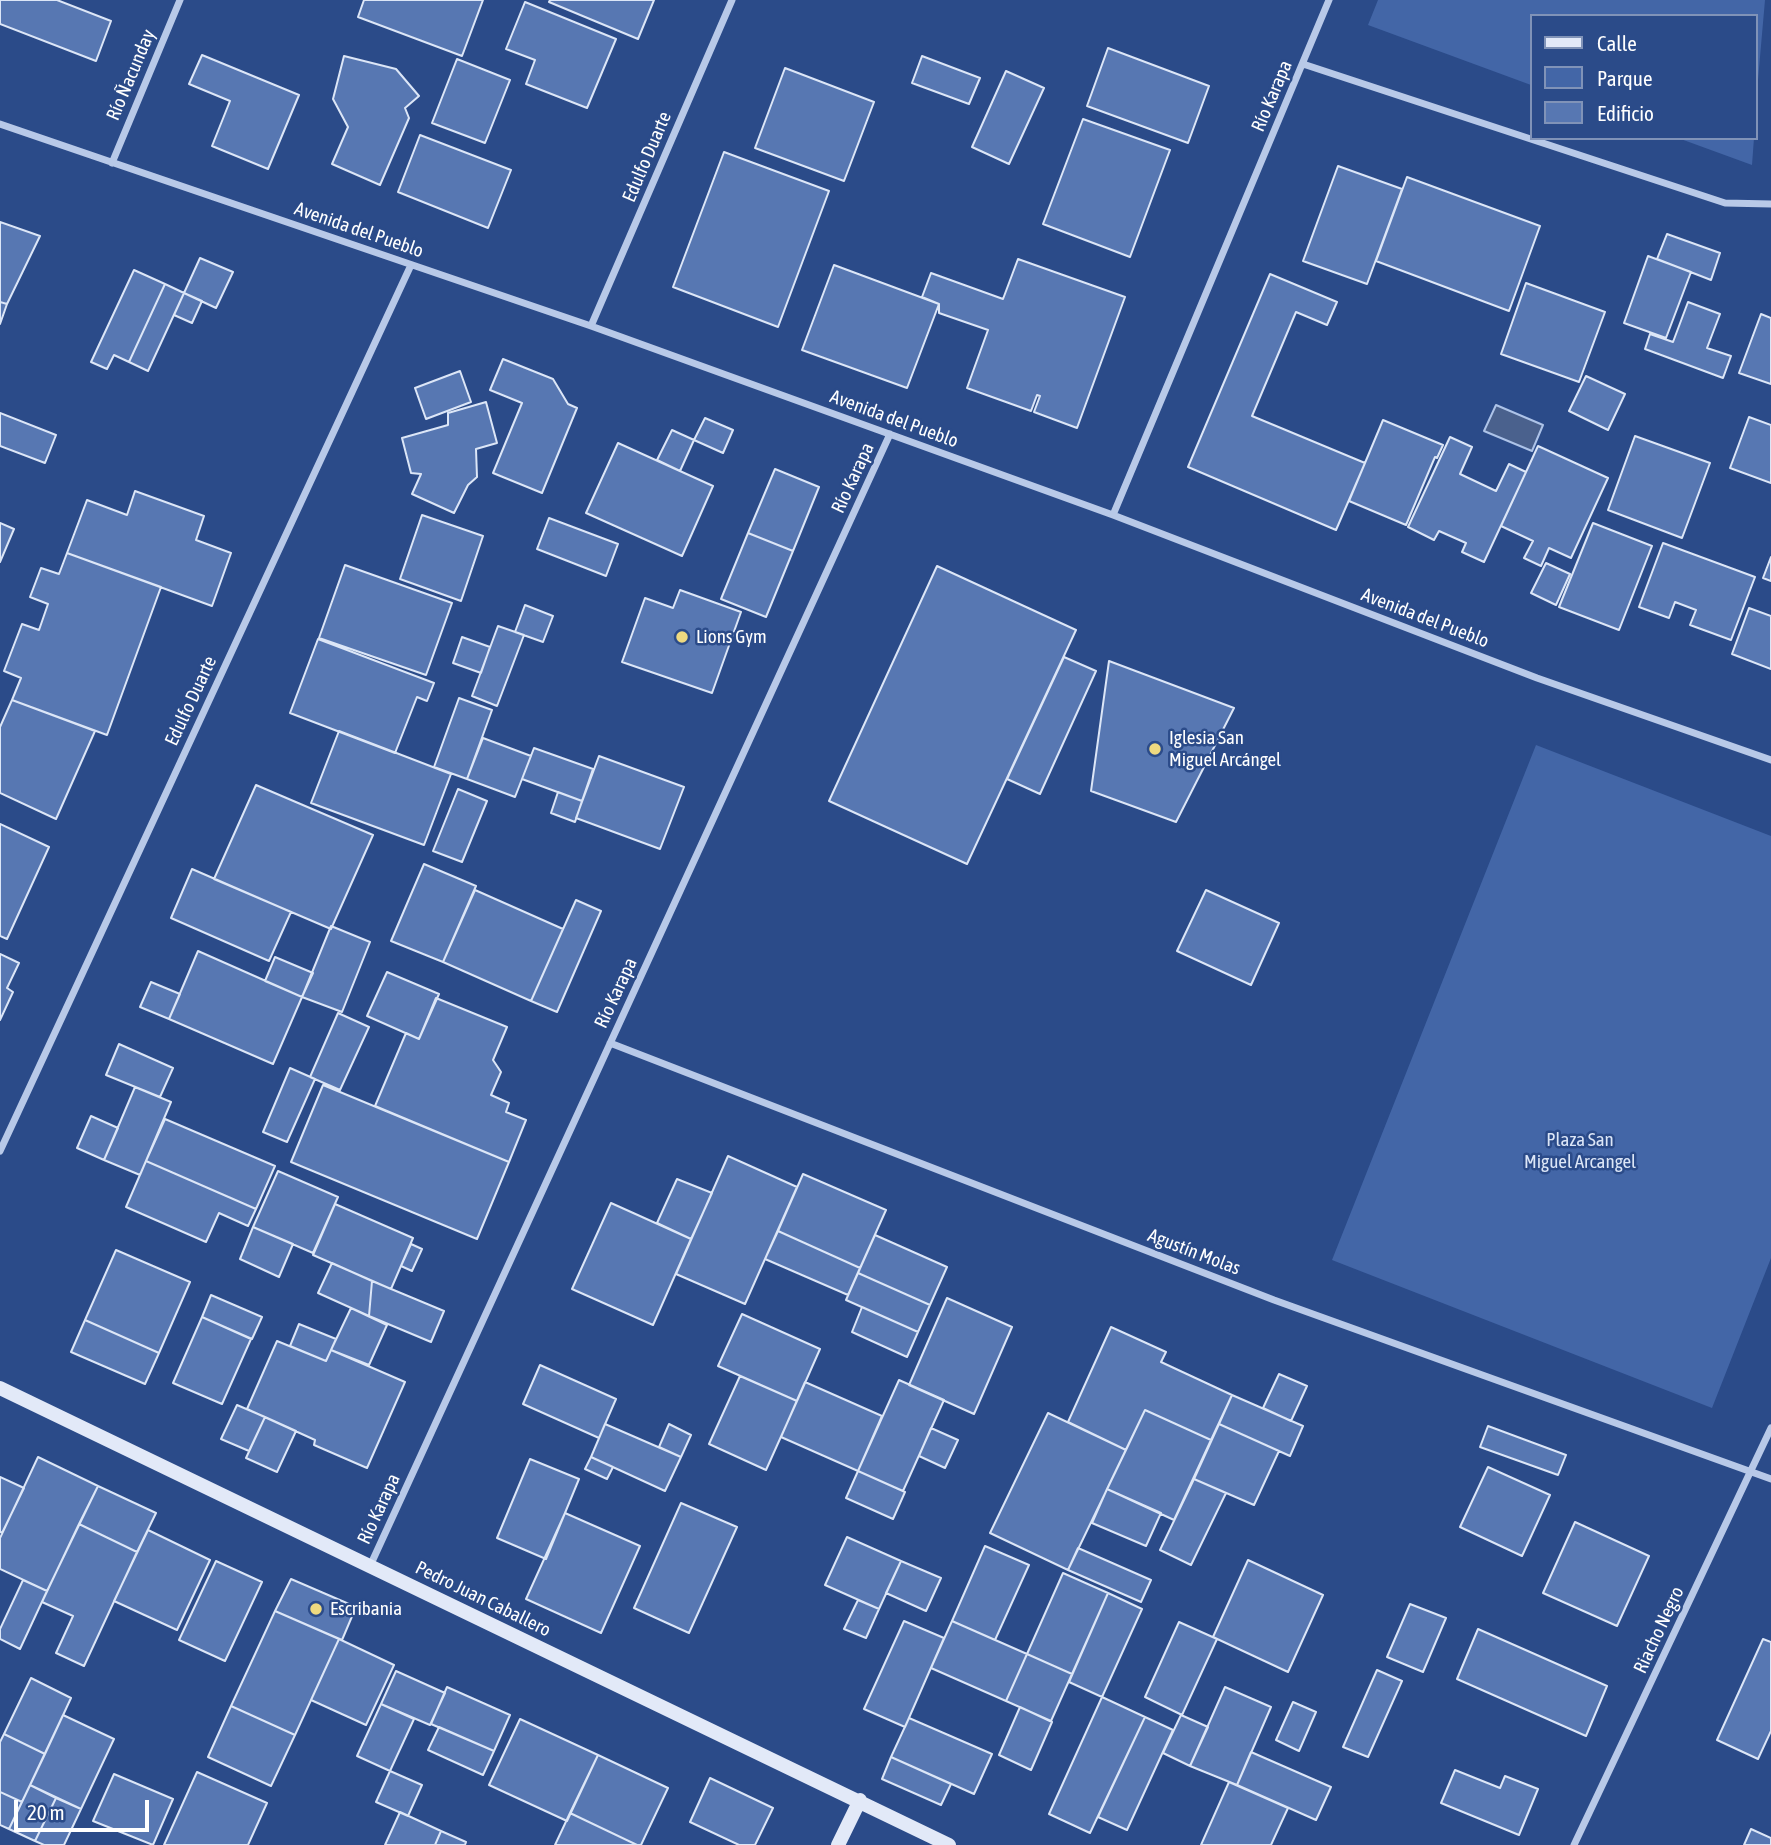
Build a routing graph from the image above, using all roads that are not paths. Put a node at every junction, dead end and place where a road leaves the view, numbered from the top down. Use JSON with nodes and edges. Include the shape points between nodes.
{"nodes":[{"id":1,"x":180,"y":0,"type":"edge"},
{"id":2,"x":732,"y":0,"type":"edge"},
{"id":3,"x":1329,"y":0,"type":"edge"},
{"id":4,"x":1303,"y":64,"type":"junction"},
{"id":5,"x":0,"y":124,"type":"edge"},
{"id":6,"x":1530,"y":139,"type":"edge"},
{"id":7,"x":1534,"y":140,"type":"edge"},
{"id":8,"x":112,"y":163,"type":"junction"},
{"id":9,"x":1771,"y":204,"type":"edge"},
{"id":10,"x":411,"y":265,"type":"junction"},
{"id":11,"x":591,"y":326,"type":"junction"},
{"id":12,"x":890,"y":434,"type":"junction"},
{"id":13,"x":1113,"y":515,"type":"junction"},
{"id":14,"x":1771,"y":760,"type":"edge"},
{"id":15,"x":610,"y":1043,"type":"junction"},
{"id":16,"x":0,"y":1151,"type":"edge"},
{"id":17,"x":0,"y":1388,"type":"edge"},
{"id":18,"x":1771,"y":1428,"type":"edge"},
{"id":19,"x":1752,"y":1471,"type":"junction"},
{"id":20,"x":1771,"y":1479,"type":"edge"},
{"id":21,"x":370,"y":1566,"type":"junction"},
{"id":22,"x":860,"y":1800,"type":"junction"},
{"id":23,"x":838,"y":1845,"type":"edge"},
{"id":24,"x":949,"y":1845,"type":"edge"},
{"id":25,"x":1574,"y":1845,"type":"edge"}],
"edges":[{"from":1,"to":8,"type":"street","name":"Río Ñacunday"},
{"from":2,"to":11,"type":"street","name":"Edulfo Duarte"},
{"from":3,"to":4,"type":"street","name":"Río Karapa"},
{"from":4,"to":6,"type":"street"},
{"from":4,"to":13,"type":"street","name":"Río Karapa"},
{"from":5,"to":8,"type":"street","name":"Avenida del Pueblo"},
{"from":7,"to":9,"type":"street","via":[[1725,203]]},
{"from":8,"to":10,"type":"street","name":"Avenida del Pueblo"},
{"from":10,"to":11,"type":"street","name":"Avenida del Pueblo"},
{"from":10,"to":16,"type":"street","name":"Edulfo Duarte"},
{"from":11,"to":12,"type":"street","name":"Avenida del Pueblo"},
{"from":12,"to":13,"type":"street","name":"Avenida del Pueblo"},
{"from":12,"to":15,"type":"street","name":"Río Karapa"},
{"from":13,"to":14,"type":"street","name":"Avenida del Pueblo","via":[[1537,678]]},
{"from":15,"to":19,"type":"street","name":"Agustín Molas","via":[[1274,1300]]},
{"from":15,"to":21,"type":"street","name":"Río Karapa"},
{"from":17,"to":21,"type":"street","name":"Pedro Juan Caballero"},
{"from":18,"to":19,"type":"street","name":"Riacho Negro"},
{"from":19,"to":20,"type":"street","name":"Agustín Molas"},
{"from":19,"to":25,"type":"street","name":"Riacho Negro"},
{"from":21,"to":22,"type":"street","name":"Pedro Juan Caballero"},
{"from":22,"to":23,"type":"street"},
{"from":22,"to":24,"type":"street","name":"Pedro Juan Caballero"}]}
